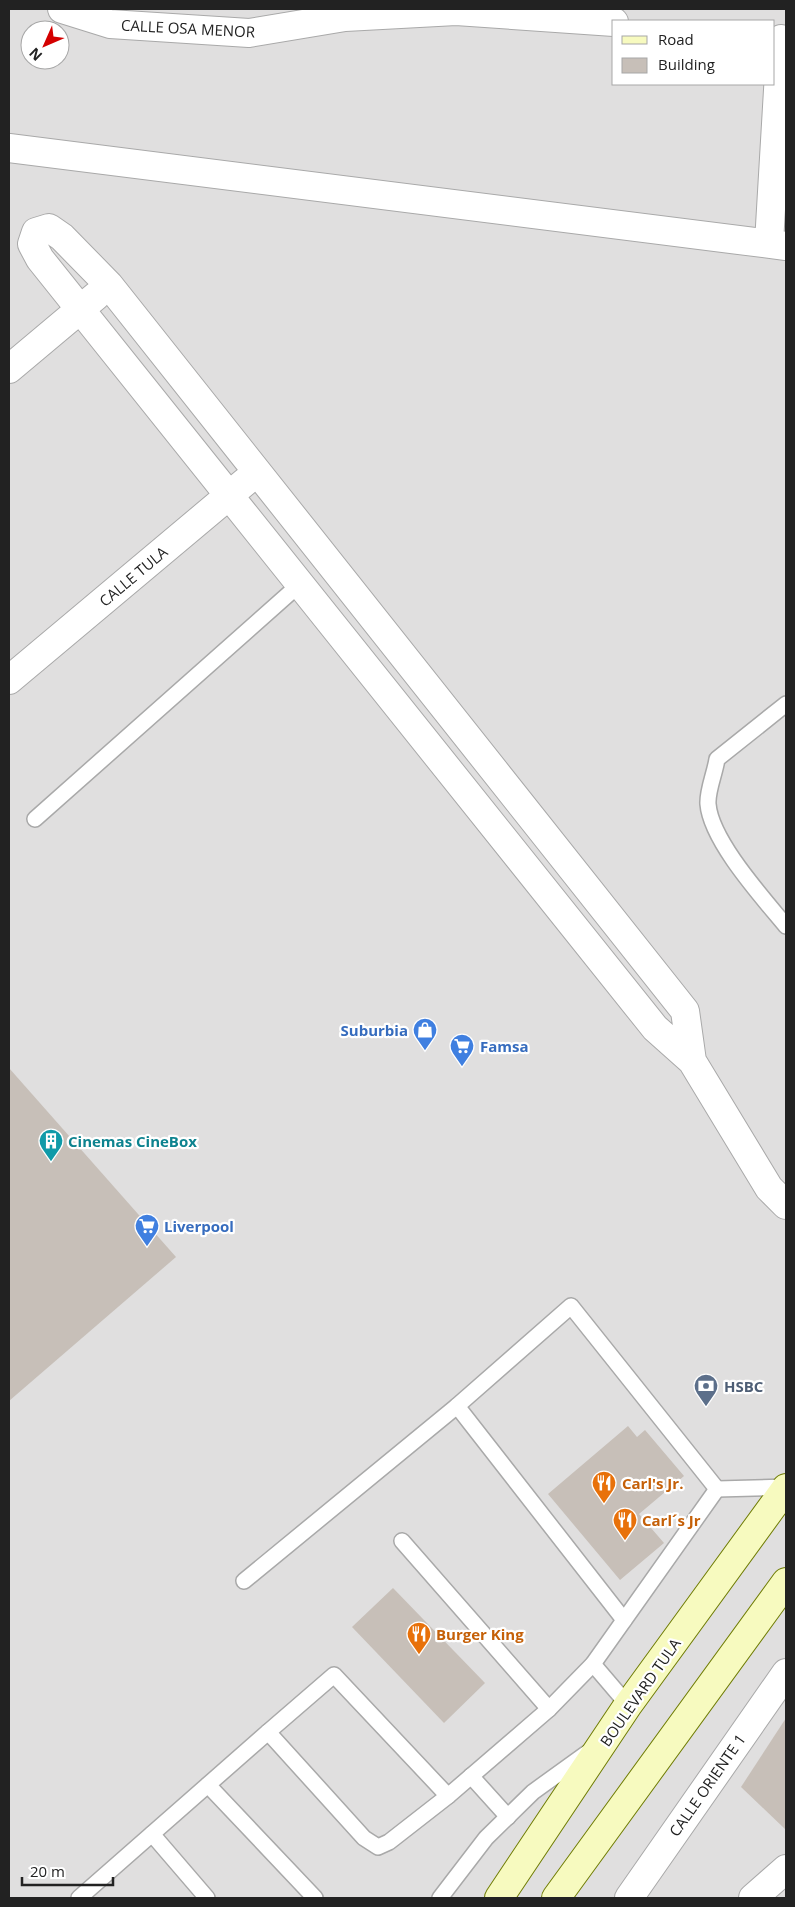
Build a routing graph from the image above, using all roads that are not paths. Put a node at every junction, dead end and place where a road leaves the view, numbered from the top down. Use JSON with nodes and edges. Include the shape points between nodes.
{"nodes":[{"id":1,"x":62,"y":9,"type":"edge"},
{"id":2,"x":612,"y":22,"type":"edge"},
{"id":3,"x":780,"y":39,"type":"edge"},
{"id":4,"x":9,"y":148,"type":"edge"},
{"id":5,"x":778,"y":245,"type":"edge"},
{"id":6,"x":109,"y":285,"type":"junction"},
{"id":7,"x":81,"y":308,"type":"junction"},
{"id":8,"x":9,"y":369,"type":"edge"},
{"id":9,"x":256,"y":472,"type":"junction"},
{"id":10,"x":231,"y":494,"type":"junction"},
{"id":11,"x":301,"y":583,"type":"junction"},
{"id":12,"x":9,"y":680,"type":"edge"},
{"id":13,"x":786,"y":704,"type":"edge"},
{"id":14,"x":36,"y":819,"type":"dead end"},
{"id":15,"x":786,"y":926,"type":"edge"},
{"id":16,"x":692,"y":1061,"type":"junction"},
{"id":17,"x":786,"y":1205,"type":"edge"},
{"id":18,"x":457,"y":1406,"type":"junction"},
{"id":19,"x":786,"y":1488,"type":"edge"},
{"id":20,"x":717,"y":1489,"type":"junction"},
{"id":21,"x":402,"y":1540,"type":"dead end"},
{"id":22,"x":244,"y":1581,"type":"dead end"},
{"id":23,"x":786,"y":1582,"type":"edge"},
{"id":24,"x":624,"y":1620,"type":"junction"},
{"id":25,"x":593,"y":1664,"type":"junction"},
{"id":26,"x":786,"y":1673,"type":"edge"},
{"id":27,"x":628,"y":1706,"type":"junction"},
{"id":28,"x":549,"y":1709,"type":"junction"},
{"id":29,"x":268,"y":1732,"type":"junction"},
{"id":30,"x":608,"y":1738,"type":"junction"},
{"id":31,"x":471,"y":1776,"type":"junction"},
{"id":32,"x":208,"y":1785,"type":"junction"},
{"id":33,"x":448,"y":1796,"type":"junction"},
{"id":34,"x":508,"y":1817,"type":"junction"},
{"id":35,"x":152,"y":1834,"type":"junction"},
{"id":36,"x":786,"y":1869,"type":"edge"},
{"id":37,"x":79,"y":1898,"type":"edge"},
{"id":38,"x":207,"y":1898,"type":"edge"},
{"id":39,"x":315,"y":1898,"type":"edge"},
{"id":40,"x":440,"y":1898,"type":"edge"},
{"id":41,"x":499,"y":1898,"type":"edge"},
{"id":42,"x":556,"y":1898,"type":"edge"},
{"id":43,"x":629,"y":1898,"type":"edge"},
{"id":44,"x":753,"y":1898,"type":"edge"}],
"edges":[{"from":1,"to":2,"type":"street","name":"CALLE OSA MENOR","via":[[110,24],[249,33],[345,17],[456,12]]},
{"from":3,"to":5,"type":"street"},
{"from":4,"to":5,"type":"street"},
{"from":6,"to":7,"type":"street"},
{"from":6,"to":7,"type":"street","via":[[62,237],[49,228],[36,232],[32,244],[40,259]]},
{"from":6,"to":9,"type":"street"},
{"from":7,"to":8,"type":"street"},
{"from":7,"to":10,"type":"street"},
{"from":9,"to":10,"type":"street","name":"CALLE TULA"},
{"from":9,"to":16,"type":"street","via":[[685,1011]]},
{"from":10,"to":11,"type":"street"},
{"from":10,"to":12,"type":"street","name":"CALLE TULA"},
{"from":11,"to":14,"type":"lane"},
{"from":11,"to":16,"type":"street","via":[[655,1028]]},
{"from":13,"to":15,"type":"lane","via":[[717,759],[708,804],[719,836]]},
{"from":16,"to":17,"type":"street","via":[[769,1188]]},
{"from":18,"to":20,"type":"lane","via":[[571,1306]]},
{"from":18,"to":22,"type":"lane"},
{"from":18,"to":24,"type":"lane"},
{"from":19,"to":20,"type":"lane"},
{"from":19,"to":27,"type":"main road","name":"BOULEVARD TULA"},
{"from":20,"to":24,"type":"lane"},
{"from":21,"to":28,"type":"lane"},
{"from":23,"to":42,"type":"main road"},
{"from":24,"to":25,"type":"lane"},
{"from":25,"to":27,"type":"lane"},
{"from":25,"to":28,"type":"lane"},
{"from":26,"to":43,"type":"street","name":"CALLE ORIENTE 1"},
{"from":27,"to":30,"type":"main road","name":"BOULEVARD TULA"},
{"from":28,"to":31,"type":"lane"},
{"from":29,"to":32,"type":"lane"},
{"from":29,"to":33,"type":"lane","via":[[364,1838],[378,1847]]},
{"from":29,"to":33,"type":"lane","via":[[334,1675]]},
{"from":30,"to":34,"type":"lane","via":[[534,1792]]},
{"from":30,"to":41,"type":"main road","name":"BOULEVARD TULA"},
{"from":31,"to":33,"type":"lane"},
{"from":31,"to":34,"type":"lane"},
{"from":32,"to":35,"type":"lane"},
{"from":32,"to":39,"type":"lane"},
{"from":34,"to":40,"type":"lane","via":[[486,1838]]},
{"from":35,"to":37,"type":"lane"},
{"from":35,"to":38,"type":"lane"},
{"from":36,"to":44,"type":"street"}]}
